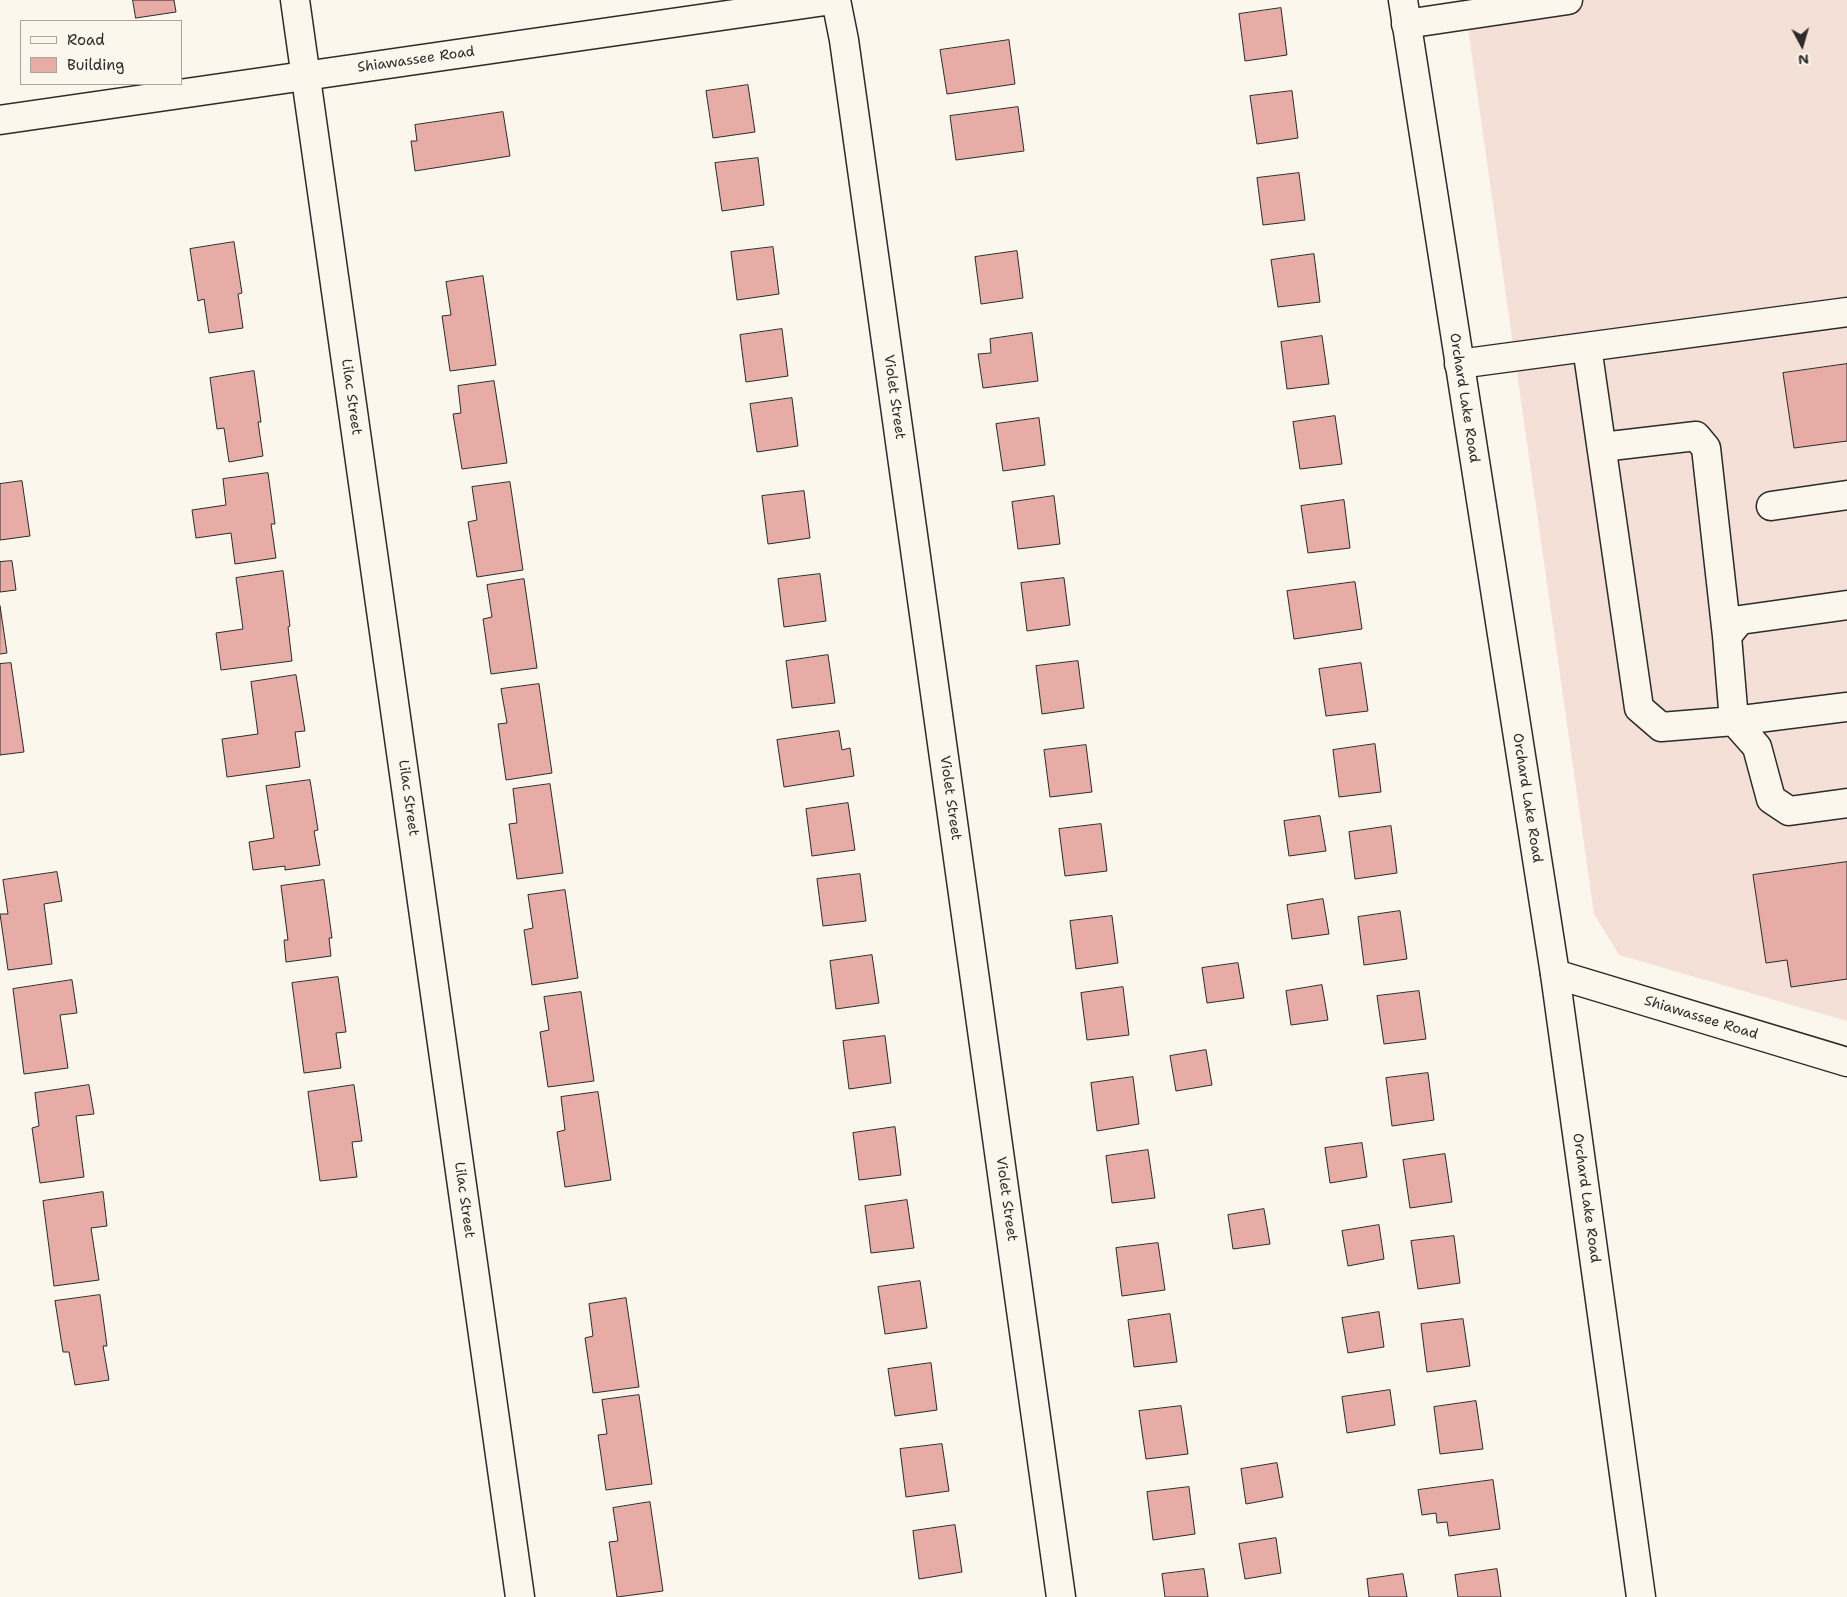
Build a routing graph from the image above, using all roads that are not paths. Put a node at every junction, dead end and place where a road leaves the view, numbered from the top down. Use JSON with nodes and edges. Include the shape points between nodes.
{"nodes":[{"id":1,"x":295,"y":0,"type":"edge"},
{"id":2,"x":832,"y":0,"type":"edge"},
{"id":3,"x":836,"y":0,"type":"edge"},
{"id":4,"x":1568,"y":0,"type":"edge"},
{"id":5,"x":1405,"y":12,"type":"edge"},
{"id":6,"x":306,"y":75,"type":"junction"},
{"id":7,"x":0,"y":120,"type":"edge"},
{"id":8,"x":1847,"y":312,"type":"edge"},
{"id":9,"x":1587,"y":347,"type":"junction"},
{"id":10,"x":1459,"y":364,"type":"junction"},
{"id":11,"x":1602,"y":447,"type":"junction"},
{"id":12,"x":1847,"y":495,"type":"edge"},
{"id":13,"x":1771,"y":506,"type":"dead end"},
{"id":14,"x":1847,"y":605,"type":"edge"},
{"id":15,"x":1727,"y":636,"type":"junction"},
{"id":16,"x":1847,"y":707,"type":"edge"},
{"id":17,"x":1734,"y":721,"type":"junction"},
{"id":18,"x":1847,"y":803,"type":"edge"},
{"id":19,"x":1555,"y":974,"type":"junction"},
{"id":20,"x":1847,"y":1062,"type":"edge"},
{"id":21,"x":520,"y":1597,"type":"edge"},
{"id":22,"x":1061,"y":1597,"type":"edge"},
{"id":23,"x":1641,"y":1597,"type":"edge"}],
"edges":[{"from":1,"to":6,"type":"street","name":"Lilac Street"},
{"from":2,"to":6,"type":"street","name":"Shiawassee Road"},
{"from":3,"to":22,"type":"street","name":"Violet Street"},
{"from":4,"to":5,"type":"street"},
{"from":5,"to":10,"type":"street","name":"Orchard Lake Road"},
{"from":6,"to":7,"type":"street","name":"Shiawassee Road"},
{"from":6,"to":21,"type":"street","name":"Lilac Street"},
{"from":8,"to":9,"type":"street"},
{"from":9,"to":10,"type":"street"},
{"from":9,"to":11,"type":"street"},
{"from":10,"to":19,"type":"street","name":"Orchard Lake Road"},
{"from":11,"to":15,"type":"street","via":[[1696,436],[1706,448]]},
{"from":11,"to":17,"type":"street","via":[[1639,708],[1661,727]]},
{"from":12,"to":13,"type":"street"},
{"from":14,"to":15,"type":"street","via":[[1740,620]]},
{"from":15,"to":17,"type":"street"},
{"from":16,"to":17,"type":"street"},
{"from":17,"to":18,"type":"street","via":[[1756,747],[1771,799],[1789,810]]},
{"from":19,"to":20,"type":"street","name":"Shiawassee Road"},
{"from":19,"to":23,"type":"street","name":"Orchard Lake Road"}]}
